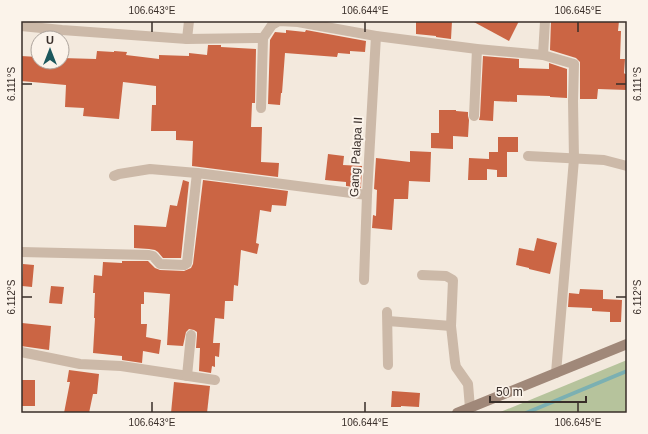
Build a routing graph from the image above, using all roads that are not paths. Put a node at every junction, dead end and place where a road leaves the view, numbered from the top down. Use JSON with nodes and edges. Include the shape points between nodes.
{"nodes":[{"id":1,"x":189,"y":21,"type":"edge"},
{"id":2,"x":545,"y":21,"type":"edge"},
{"id":3,"x":298,"y":22,"type":"edge"},
{"id":4,"x":21,"y":26,"type":"edge"},
{"id":5,"x":376,"y":36,"type":"junction"},
{"id":6,"x":263,"y":38,"type":"junction"},
{"id":7,"x":187,"y":39,"type":"junction"},
{"id":8,"x":477,"y":49,"type":"junction"},
{"id":9,"x":543,"y":55,"type":"junction"},
{"id":10,"x":262,"y":108,"type":"dead end"},
{"id":11,"x":474,"y":116,"type":"dead end"},
{"id":12,"x":528,"y":156,"type":"dead end"},
{"id":13,"x":574,"y":159,"type":"junction"},
{"id":14,"x":627,"y":166,"type":"edge"},
{"id":15,"x":197,"y":172,"type":"junction"},
{"id":16,"x":114,"y":176,"type":"dead end"},
{"id":17,"x":367,"y":195,"type":"junction"},
{"id":18,"x":21,"y":252,"type":"edge"},
{"id":19,"x":422,"y":275,"type":"dead end"},
{"id":20,"x":364,"y":280,"type":"dead end"},
{"id":21,"x":451,"y":326,"type":"junction"},
{"id":22,"x":191,"y":335,"type":"dead end"},
{"id":23,"x":627,"y":344,"type":"edge"},
{"id":24,"x":21,"y":352,"type":"edge"},
{"id":25,"x":388,"y":365,"type":"dead end"},
{"id":26,"x":556,"y":373,"type":"junction"},
{"id":27,"x":187,"y":376,"type":"junction"},
{"id":28,"x":215,"y":380,"type":"dead end"},
{"id":29,"x":470,"y":408,"type":"junction"},
{"id":30,"x":457,"y":413,"type":"edge"}],
"edges":[{"from":1,"to":7,"type":"street"},
{"from":2,"to":9,"type":"street"},
{"from":3,"to":5,"type":"street"},
{"from":3,"to":6,"type":"street","via":[[279,21],[272,25]]},
{"from":4,"to":7,"type":"street"},
{"from":5,"to":8,"type":"street"},
{"from":5,"to":17,"type":"street","name":"Gang Palapa II"},
{"from":6,"to":7,"type":"street"},
{"from":6,"to":10,"type":"street"},
{"from":8,"to":9,"type":"street"},
{"from":8,"to":11,"type":"street"},
{"from":9,"to":13,"type":"street","via":[[574,64]]},
{"from":12,"to":13,"type":"street"},
{"from":13,"to":14,"type":"street","via":[[604,160]]},
{"from":13,"to":26,"type":"street"},
{"from":15,"to":16,"type":"street","via":[[150,169]]},
{"from":15,"to":17,"type":"street"},
{"from":15,"to":18,"type":"street","via":[[187,263],[184,265],[160,264],[149,255]]},
{"from":17,"to":20,"type":"street","name":"Gang Palapa II"},
{"from":19,"to":21,"type":"street","via":[[446,276],[453,280]]},
{"from":21,"to":25,"type":"street","via":[[388,316]]},
{"from":21,"to":29,"type":"street","via":[[456,367],[468,384]]},
{"from":22,"to":27,"type":"street"},
{"from":23,"to":26,"type":"main road"},
{"from":24,"to":27,"type":"street","via":[[80,364],[121,366]]},
{"from":26,"to":29,"type":"main road"},
{"from":27,"to":28,"type":"street"},
{"from":29,"to":30,"type":"main road"}]}
